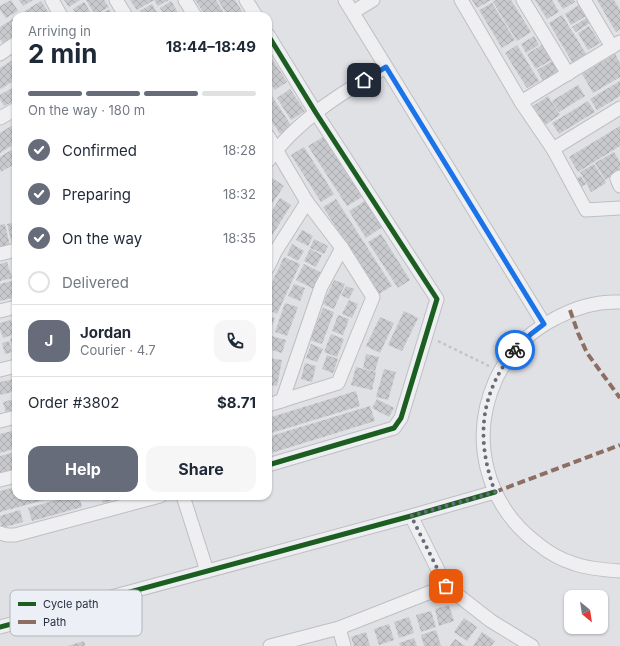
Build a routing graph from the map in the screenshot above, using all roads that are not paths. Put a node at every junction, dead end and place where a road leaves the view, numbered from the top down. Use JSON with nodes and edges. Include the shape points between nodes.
{"nodes":[{"id":1,"x":52,"y":0,"type":"edge"},
{"id":2,"x":116,"y":0,"type":"edge"},
{"id":3,"x":185,"y":0,"type":"edge"},
{"id":4,"x":246,"y":0,"type":"edge"},
{"id":5,"x":345,"y":0,"type":"edge"},
{"id":6,"x":373,"y":0,"type":"edge"},
{"id":7,"x":461,"y":0,"type":"edge"},
{"id":8,"x":523,"y":0,"type":"edge"},
{"id":9,"x":584,"y":0,"type":"edge"},
{"id":10,"x":58,"y":12,"type":"edge"},
{"id":11,"x":124,"y":12,"type":"edge"},
{"id":12,"x":192,"y":12,"type":"edge"},
{"id":13,"x":254,"y":12,"type":"edge"},
{"id":14,"x":353,"y":12,"type":"junction"},
{"id":15,"x":272,"y":42,"type":"edge"},
{"id":16,"x":616,"y":45,"type":"edge"},
{"id":17,"x":12,"y":46,"type":"edge"},
{"id":18,"x":0,"y":54,"type":"edge"},
{"id":19,"x":386,"y":67,"type":"junction"},
{"id":20,"x":568,"y":74,"type":"junction"},
{"id":21,"x":521,"y":102,"type":"junction"},
{"id":22,"x":620,"y":108,"type":"edge"},
{"id":23,"x":12,"y":111,"type":"edge"},
{"id":24,"x":316,"y":113,"type":"junction"},
{"id":25,"x":0,"y":118,"type":"edge"},
{"id":26,"x":272,"y":143,"type":"edge"},
{"id":27,"x":553,"y":149,"type":"junction"},
{"id":28,"x":276,"y":150,"type":"junction"},
{"id":29,"x":272,"y":156,"type":"edge"},
{"id":30,"x":620,"y":177,"type":"edge"},
{"id":31,"x":620,"y":186,"type":"edge"},
{"id":32,"x":307,"y":202,"type":"junction"},
{"id":33,"x":620,"y":208,"type":"edge"},
{"id":34,"x":342,"y":248,"type":"junction"},
{"id":35,"x":12,"y":251,"type":"edge"},
{"id":36,"x":0,"y":254,"type":"edge"},
{"id":37,"x":272,"y":257,"type":"edge"},
{"id":38,"x":620,"y":302,"type":"edge"},
{"id":39,"x":12,"y":308,"type":"edge"},
{"id":40,"x":0,"y":311,"type":"edge"},
{"id":41,"x":544,"y":324,"type":"junction"},
{"id":42,"x":12,"y":367,"type":"edge"},
{"id":43,"x":0,"y":370,"type":"edge"},
{"id":44,"x":282,"y":401,"type":"junction"},
{"id":45,"x":272,"y":404,"type":"edge"},
{"id":46,"x":12,"y":418,"type":"edge"},
{"id":47,"x":0,"y":421,"type":"edge"},
{"id":48,"x":272,"y":464,"type":"edge"},
{"id":49,"x":12,"y":477,"type":"edge"},
{"id":50,"x":0,"y":480,"type":"edge"},
{"id":51,"x":495,"y":492,"type":"junction"},
{"id":52,"x":145,"y":500,"type":"edge"},
{"id":53,"x":184,"y":500,"type":"edge"},
{"id":54,"x":411,"y":516,"type":"junction"},
{"id":55,"x":0,"y":533,"type":"edge"},
{"id":56,"x":207,"y":571,"type":"junction"},
{"id":57,"x":620,"y":571,"type":"edge"},
{"id":58,"x":446,"y":586,"type":"junction"},
{"id":59,"x":137,"y":590,"type":"edge"},
{"id":60,"x":10,"y":624,"type":"edge"},
{"id":61,"x":0,"y":627,"type":"edge"},
{"id":62,"x":339,"y":628,"type":"junction"},
{"id":63,"x":270,"y":646,"type":"edge"},
{"id":64,"x":344,"y":646,"type":"edge"},
{"id":65,"x":532,"y":646,"type":"edge"}],
"edges":[{"from":1,"to":10,"type":"street"},
{"from":2,"to":11,"type":"street"},
{"from":3,"to":12,"type":"street"},
{"from":4,"to":13,"type":"street"},
{"from":5,"to":14,"type":"street"},
{"from":6,"to":14,"type":"street"},
{"from":7,"to":21,"type":"street"},
{"from":8,"to":20,"type":"street"},
{"from":9,"to":16,"type":"street"},
{"from":14,"to":19,"type":"street"},
{"from":15,"to":24,"type":"street"},
{"from":16,"to":20,"type":"street"},
{"from":17,"to":18,"type":"street"},
{"from":19,"to":24,"type":"street"},
{"from":19,"to":41,"type":"street"},
{"from":20,"to":21,"type":"street"},
{"from":21,"to":27,"type":"street"},
{"from":22,"to":27,"type":"street"},
{"from":23,"to":25,"type":"street"},
{"from":24,"to":28,"type":"street"},
{"from":24,"to":48,"type":"street","via":[[437,299],[401,418],[394,428]]},
{"from":26,"to":28,"type":"street"},
{"from":27,"to":33,"type":"street","via":[[586,210]]},
{"from":28,"to":29,"type":"street"},
{"from":28,"to":32,"type":"street"},
{"from":30,"to":31,"type":"street","via":[[617,179]]},
{"from":32,"to":34,"type":"street"},
{"from":32,"to":37,"type":"street"},
{"from":34,"to":44,"type":"street","via":[[321,287]]},
{"from":34,"to":44,"type":"street","via":[[373,297],[338,383]]},
{"from":35,"to":36,"type":"street"},
{"from":38,"to":41,"type":"street","via":[[590,304],[570,310]]},
{"from":39,"to":40,"type":"street"},
{"from":41,"to":51,"type":"street","via":[[519,345],[500,372],[489,397],[483,431],[484,452]]},
{"from":42,"to":43,"type":"street"},
{"from":44,"to":45,"type":"street"},
{"from":46,"to":47,"type":"street"},
{"from":49,"to":50,"type":"street"},
{"from":51,"to":54,"type":"street"},
{"from":51,"to":57,"type":"street","via":[[508,516],[527,536],[549,553],[574,564]]},
{"from":52,"to":55,"type":"street","via":[[15,535]]},
{"from":53,"to":56,"type":"street"},
{"from":54,"to":56,"type":"street"},
{"from":54,"to":58,"type":"street"},
{"from":56,"to":59,"type":"street"},
{"from":58,"to":62,"type":"street"},
{"from":58,"to":65,"type":"street","via":[[491,621]]},
{"from":60,"to":61,"type":"street"},
{"from":62,"to":63,"type":"street"},
{"from":62,"to":64,"type":"street"}]}
